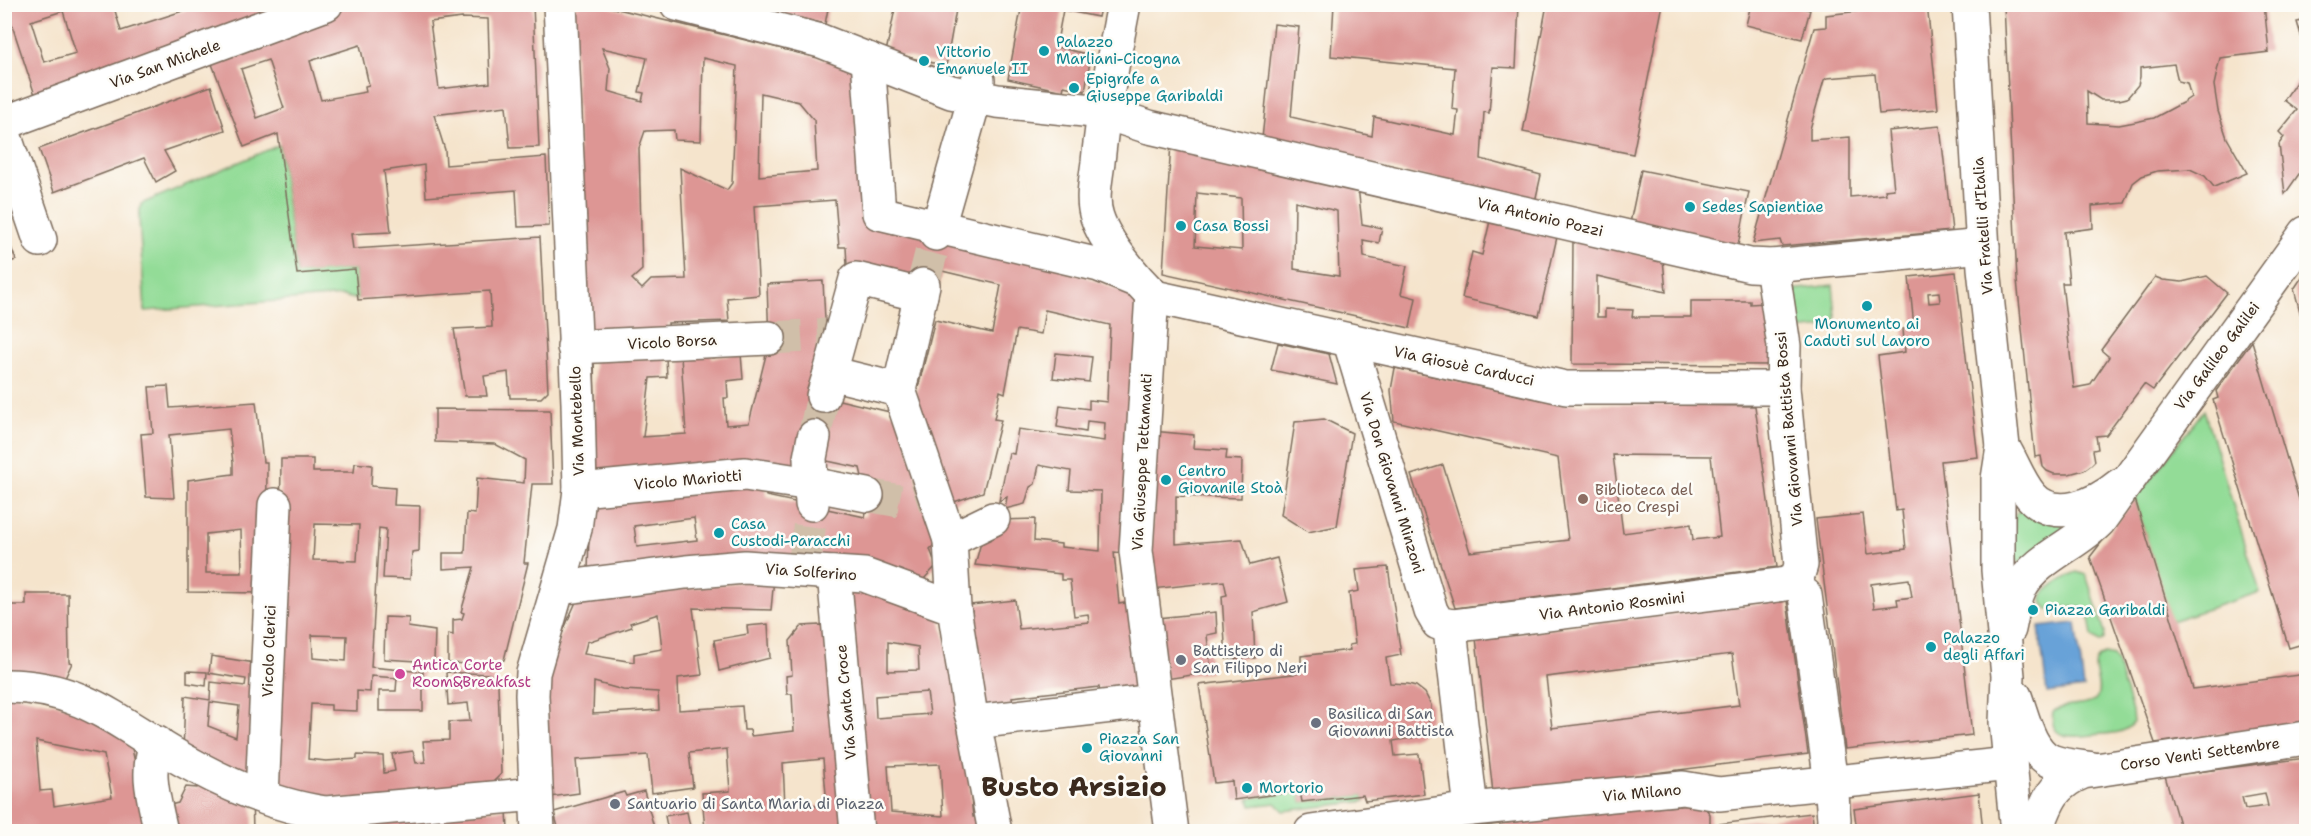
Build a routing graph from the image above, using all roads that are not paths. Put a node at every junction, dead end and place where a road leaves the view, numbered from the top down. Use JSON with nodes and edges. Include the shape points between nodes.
{"nodes":[{"id":1,"x":326,"y":4,"type":"edge"},
{"id":2,"x":560,"y":4,"type":"edge"},
{"id":3,"x":677,"y":4,"type":"edge"},
{"id":4,"x":1124,"y":4,"type":"edge"},
{"id":5,"x":1969,"y":4,"type":"edge"},
{"id":6,"x":868,"y":59,"type":"junction"},
{"id":7,"x":976,"y":88,"type":"junction"},
{"id":8,"x":4,"y":104,"type":"edge"},
{"id":9,"x":1095,"y":111,"type":"junction"},
{"id":10,"x":5,"y":124,"type":"edge"},
{"id":11,"x":4,"y":134,"type":"edge"},
{"id":12,"x":937,"y":230,"type":"junction"},
{"id":13,"x":2307,"y":233,"type":"edge"},
{"id":14,"x":40,"y":240,"type":"dead end"},
{"id":15,"x":1983,"y":246,"type":"junction"},
{"id":16,"x":1078,"y":260,"type":"junction"},
{"id":17,"x":1772,"y":266,"type":"junction"},
{"id":18,"x":1142,"y":286,"type":"junction"},
{"id":19,"x":769,"y":338,"type":"tunnel mouth"},
{"id":20,"x":1350,"y":342,"type":"junction"},
{"id":21,"x":574,"y":347,"type":"junction"},
{"id":22,"x":1783,"y":388,"type":"junction"},
{"id":23,"x":899,"y":390,"type":"junction"},
{"id":24,"x":814,"y":437,"type":"tunnel mouth"},
{"id":25,"x":2003,"y":447,"type":"junction"},
{"id":26,"x":2128,"y":478,"type":"junction"},
{"id":27,"x":583,"y":490,"type":"junction"},
{"id":28,"x":812,"y":495,"type":"junction"},
{"id":29,"x":867,"y":495,"type":"tunnel mouth"},
{"id":30,"x":275,"y":505,"type":"dead end"},
{"id":31,"x":993,"y":519,"type":"dead end"},
{"id":32,"x":950,"y":540,"type":"junction"},
{"id":33,"x":814,"y":568,"type":"junction"},
{"id":34,"x":559,"y":588,"type":"junction"},
{"id":35,"x":1796,"y":589,"type":"junction"},
{"id":36,"x":954,"y":608,"type":"junction"},
{"id":37,"x":1445,"y":624,"type":"junction"},
{"id":38,"x":2006,"y":662,"type":"junction"},
{"id":39,"x":4,"y":686,"type":"edge"},
{"id":40,"x":1154,"y":691,"type":"junction"},
{"id":41,"x":972,"y":716,"type":"junction"},
{"id":42,"x":2307,"y":738,"type":"edge"},
{"id":43,"x":157,"y":743,"type":"junction"},
{"id":44,"x":2010,"y":764,"type":"junction"},
{"id":45,"x":2093,"y":769,"type":"junction"},
{"id":46,"x":1831,"y":783,"type":"junction"},
{"id":47,"x":536,"y":794,"type":"junction"},
{"id":48,"x":262,"y":796,"type":"junction"},
{"id":49,"x":1471,"y":809,"type":"junction"},
{"id":50,"x":161,"y":831,"type":"edge"},
{"id":51,"x":538,"y":831,"type":"edge"},
{"id":52,"x":857,"y":831,"type":"edge"},
{"id":53,"x":995,"y":831,"type":"edge"},
{"id":54,"x":1172,"y":831,"type":"edge"},
{"id":55,"x":1311,"y":831,"type":"edge"},
{"id":56,"x":1833,"y":831,"type":"edge"},
{"id":57,"x":2018,"y":831,"type":"edge"},
{"id":58,"x":2036,"y":831,"type":"edge"}],
"edges":[{"from":1,"to":10,"type":"street","name":"Via San Michele"},
{"from":2,"to":21,"type":"street","name":"Via Montebello"},
{"from":3,"to":6,"type":"street","name":"Via Antonio Pozzi","via":[[821,41]]},
{"from":4,"to":9,"type":"street"},
{"from":5,"to":15,"type":"street","name":"Via Fratelli d'Italia"},
{"from":6,"to":7,"type":"street","name":"Via Antonio Pozzi","via":[[951,92]]},
{"from":6,"to":12,"type":"street","name":"Via Giosuè Carducci","via":[[879,213]]},
{"from":7,"to":9,"type":"street","name":"Via Antonio Pozzi","via":[[997,101]]},
{"from":7,"to":12,"type":"street"},
{"from":8,"to":10,"type":"street"},
{"from":9,"to":16,"type":"street"},
{"from":9,"to":17,"type":"street","name":"Via Antonio Pozzi","via":[[1149,127],[1740,263]]},
{"from":9,"to":18,"type":"street","via":[[1096,214],[1101,230]]},
{"from":11,"to":14,"type":"street"},
{"from":12,"to":16,"type":"street","name":"Via Giosuè Carducci"},
{"from":13,"to":26,"type":"street","name":"Via Galileo Galilei"},
{"from":15,"to":17,"type":"street","name":"Via Antonio Pozzi"},
{"from":15,"to":25,"type":"street","name":"Via Fratelli d'Italia"},
{"from":16,"to":18,"type":"street","name":"Via Giosuè Carducci","via":[[1100,265]]},
{"from":17,"to":22,"type":"street","name":"Via Giovanni Battista Bossi","via":[[1784,346]]},
{"from":18,"to":20,"type":"street","name":"Via Giosuè Carducci","via":[[1165,301]]},
{"from":18,"to":40,"type":"street","name":"Via Giuseppe Tettamanti","via":[[1136,551]]},
{"from":19,"to":21,"type":"street","name":"Vicolo Borsa"},
{"from":20,"to":22,"type":"street","name":"Via Giosuè Carducci","via":[[1566,388]]},
{"from":20,"to":37,"type":"street","name":"Via Don Giovanni Minzoni","via":[[1431,611]]},
{"from":21,"to":27,"type":"street","name":"Via Montebello"},
{"from":22,"to":35,"type":"street","name":"Via Giovanni Battista Bossi","via":[[1801,565]]},
{"from":23,"to":23,"type":"street","via":[[922,290],[856,279],[833,334],[827,385]]},
{"from":23,"to":32,"type":"street","via":[[927,492]]},
{"from":24,"to":28,"type":"street","via":[[810,458]]},
{"from":25,"to":26,"type":"street","via":[[2027,491],[2048,508],[2091,504]]},
{"from":25,"to":38,"type":"street","via":[[1998,479],[1998,570]]},
{"from":26,"to":38,"type":"street","via":[[2091,529],[2023,583],[2015,600]]},
{"from":27,"to":28,"type":"street","name":"Vicolo Mariotti","via":[[745,474]]},
{"from":27,"to":34,"type":"street","name":"Via Montebello"},
{"from":28,"to":29,"type":"street","name":"Vicolo Mariotti"},
{"from":30,"to":48,"type":"street","name":"Vicolo Clerici"},
{"from":31,"to":32,"type":"street"},
{"from":32,"to":36,"type":"street"},
{"from":33,"to":34,"type":"street","name":"Via Solferino","via":[[745,567]]},
{"from":33,"to":36,"type":"street","name":"Via Solferino","via":[[864,575]]},
{"from":33,"to":52,"type":"street","name":"Via Santa Croce"},
{"from":34,"to":47,"type":"street","name":"Via Montebello","via":[[533,673]]},
{"from":35,"to":37,"type":"street","name":"Via Antonio Rosmini"},
{"from":35,"to":46,"type":"street"},
{"from":36,"to":41,"type":"street"},
{"from":37,"to":49,"type":"street","name":"Via Don Giovanni Minzoni"},
{"from":38,"to":44,"type":"street"},
{"from":38,"to":45,"type":"street","via":[[2028,732],[2043,755],[2051,761]]},
{"from":39,"to":43,"type":"street","via":[[41,688],[78,699],[99,707]]},
{"from":40,"to":41,"type":"street"},
{"from":40,"to":54,"type":"street"},
{"from":41,"to":53,"type":"street"},
{"from":42,"to":45,"type":"street","name":"Corso Venti Settembre"},
{"from":43,"to":48,"type":"street","via":[[196,768]]},
{"from":43,"to":50,"type":"street","via":[[150,768]]},
{"from":44,"to":46,"type":"street","name":"Via Milano"},
{"from":44,"to":57,"type":"street"},
{"from":45,"to":58,"type":"street","via":[[2073,776],[2056,789]]},
{"from":46,"to":49,"type":"street","name":"Via Milano","via":[[1719,794],[1683,788]]},
{"from":46,"to":56,"type":"street"},
{"from":47,"to":48,"type":"street","via":[[326,813]]},
{"from":47,"to":51,"type":"street","name":"Via Montebello"},
{"from":49,"to":55,"type":"street","name":"Via Milano"}]}
